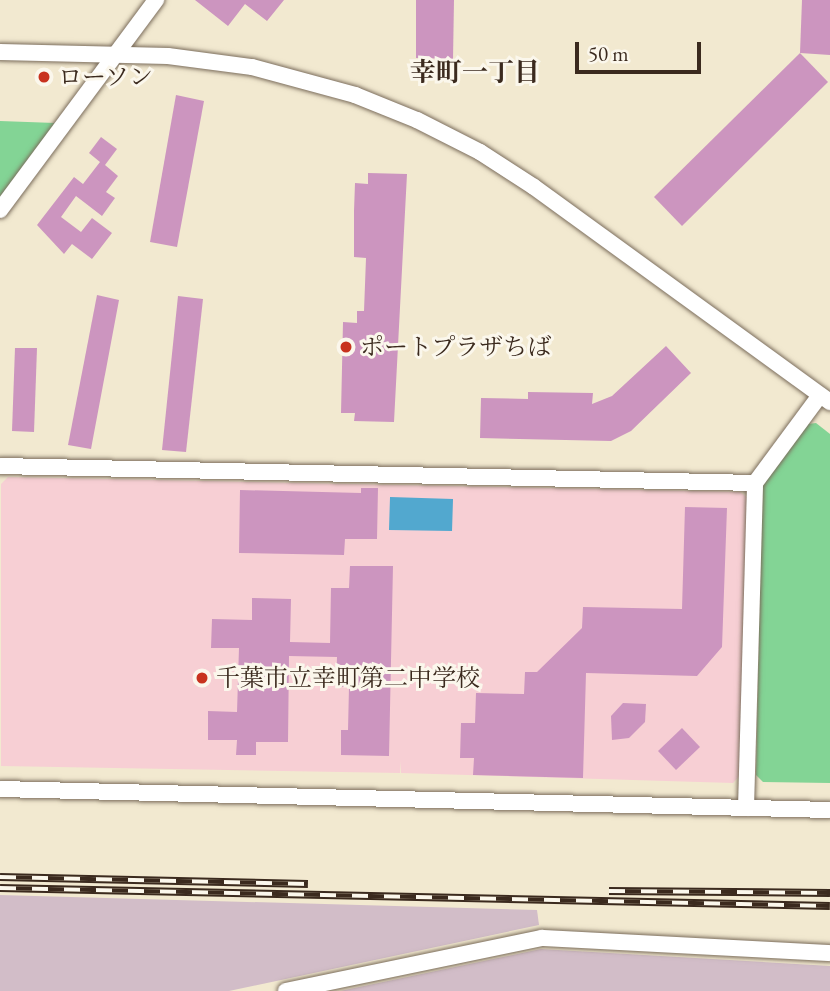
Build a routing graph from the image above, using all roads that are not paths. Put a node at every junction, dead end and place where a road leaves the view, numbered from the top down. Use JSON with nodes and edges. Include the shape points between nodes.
{"nodes":[{"id":1,"x":156,"y":0,"type":"edge"},
{"id":2,"x":0,"y":52,"type":"edge"},
{"id":3,"x":111,"y":55,"type":"junction"},
{"id":4,"x":0,"y":210,"type":"edge"},
{"id":5,"x":825,"y":399,"type":"edge"},
{"id":6,"x":0,"y":466,"type":"edge"},
{"id":7,"x":755,"y":483,"type":"junction"},
{"id":8,"x":0,"y":789,"type":"edge"},
{"id":9,"x":746,"y":808,"type":"junction"},
{"id":10,"x":830,"y":810,"type":"edge"},
{"id":11,"x":830,"y":953,"type":"edge"},
{"id":12,"x":314,"y":988,"type":"edge"},
{"id":13,"x":286,"y":991,"type":"edge"}],
"edges":[{"from":1,"to":3,"type":"street"},
{"from":2,"to":3,"type":"street"},
{"from":3,"to":4,"type":"street"},
{"from":3,"to":5,"type":"street","via":[[168,56],[251,67],[355,95],[417,120],[480,152],[534,187]]},
{"from":5,"to":7,"type":"street"},
{"from":6,"to":7,"type":"street"},
{"from":7,"to":9,"type":"street"},
{"from":8,"to":9,"type":"street"},
{"from":9,"to":10,"type":"street"},
{"from":11,"to":12,"type":"street","via":[[542,938]]},
{"from":12,"to":13,"type":"street"}]}
